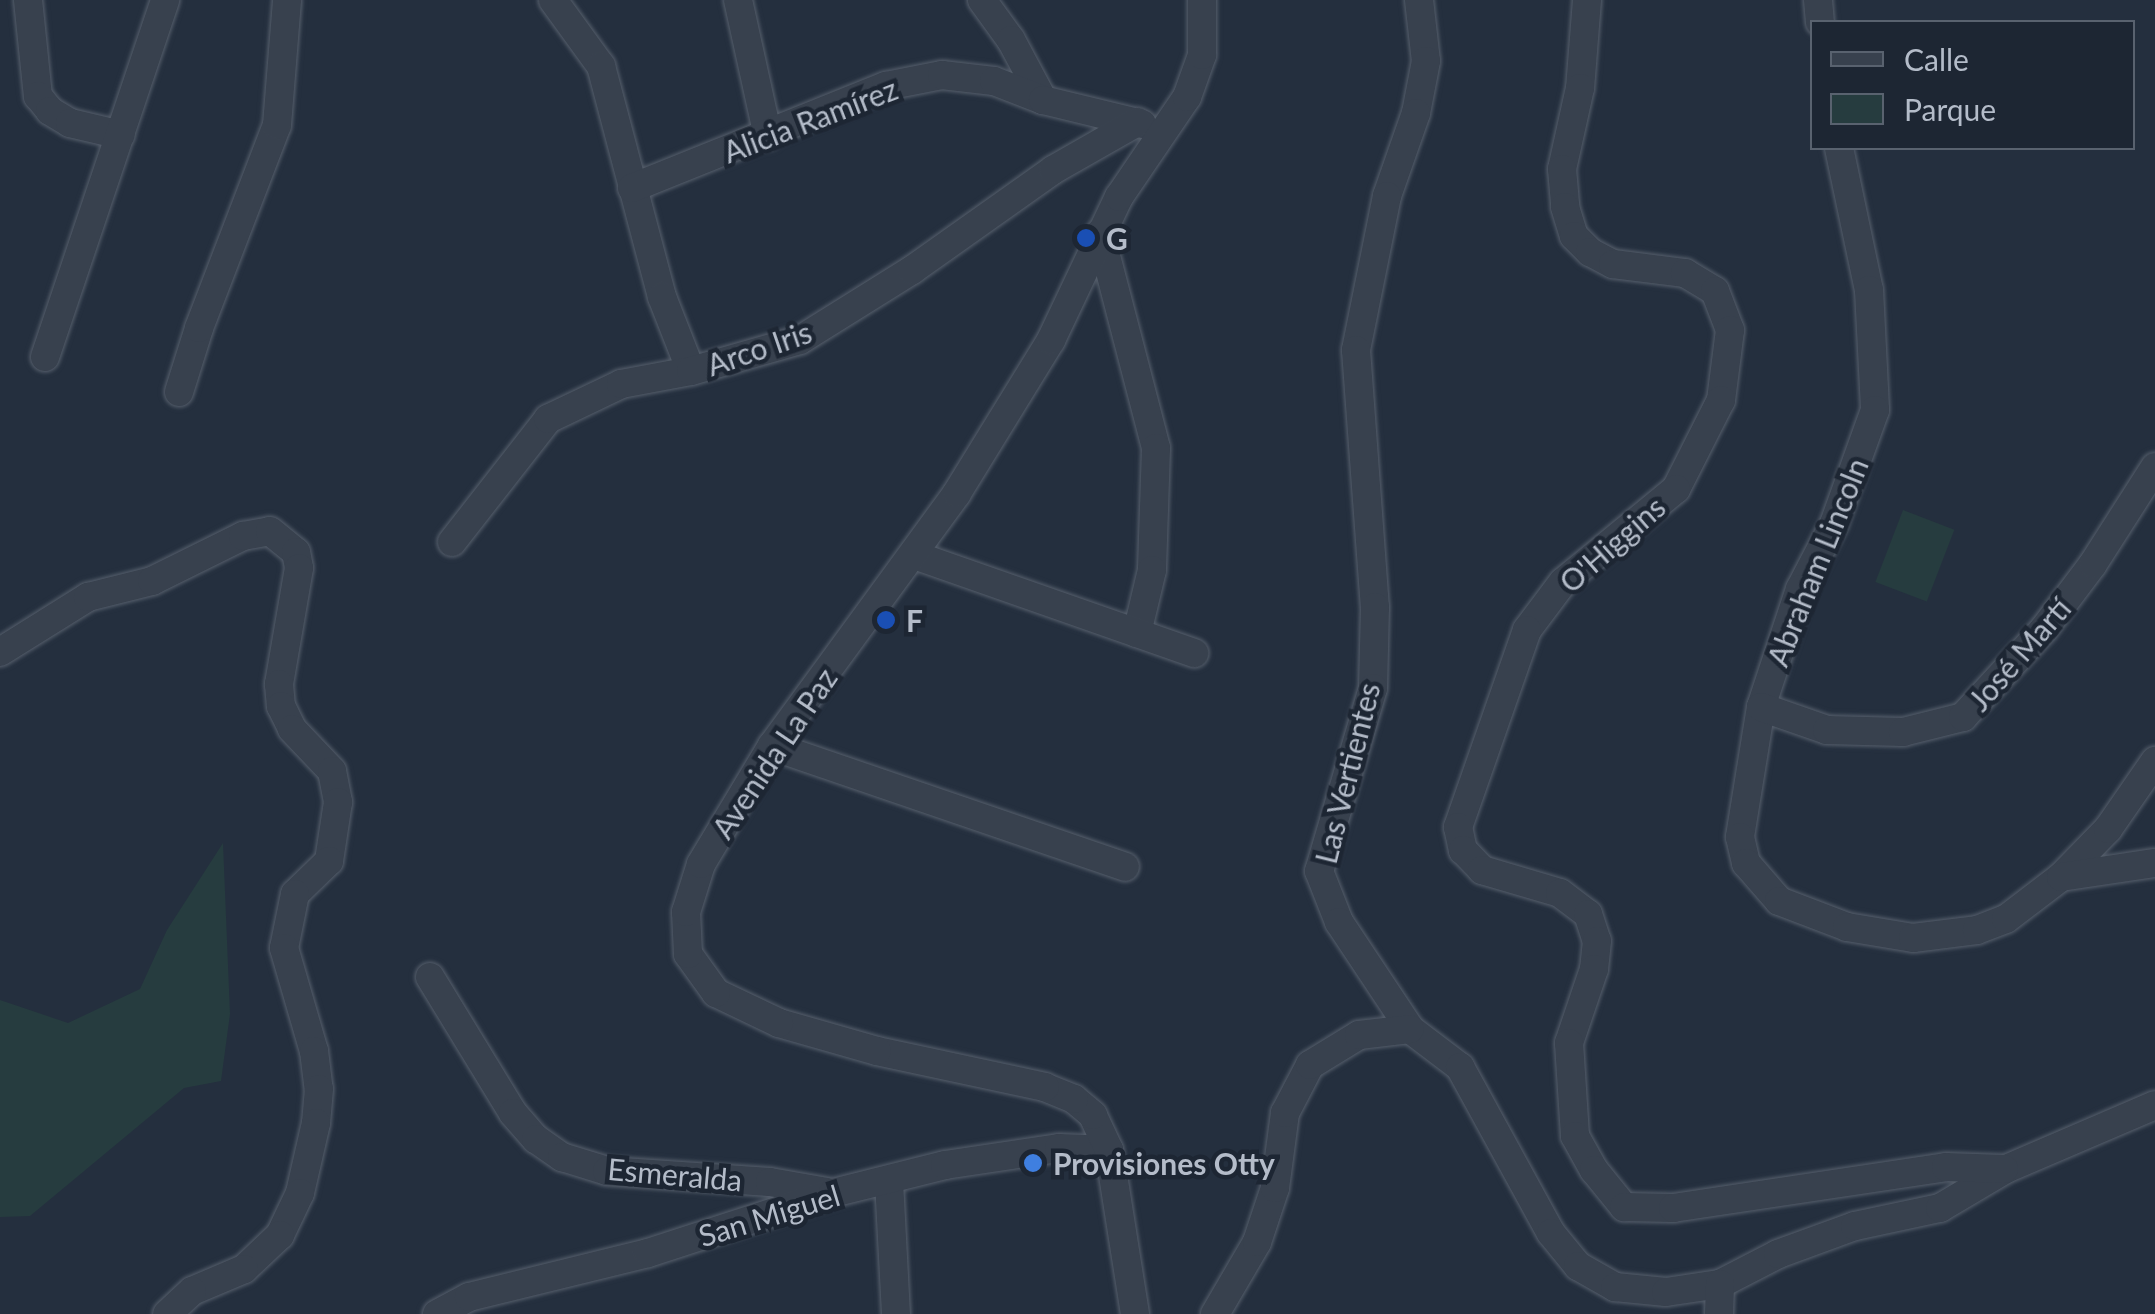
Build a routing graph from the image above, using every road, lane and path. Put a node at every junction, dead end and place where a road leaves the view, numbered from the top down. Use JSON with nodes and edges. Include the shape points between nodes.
{"nodes":[{"id":1,"x":28,"y":0,"type":"edge"},
{"id":2,"x":165,"y":0,"type":"edge"},
{"id":3,"x":287,"y":0,"type":"edge"},
{"id":4,"x":553,"y":0,"type":"edge"},
{"id":5,"x":738,"y":0,"type":"edge"},
{"id":6,"x":982,"y":0,"type":"edge"},
{"id":7,"x":1202,"y":0,"type":"edge"},
{"id":8,"x":1419,"y":0,"type":"edge"},
{"id":9,"x":1586,"y":0,"type":"edge"},
{"id":10,"x":1043,"y":100,"type":"junction"},
{"id":11,"x":1137,"y":122,"type":"junction"},
{"id":12,"x":1165,"y":128,"type":"junction"},
{"id":13,"x":122,"y":136,"type":"junction"},
{"id":14,"x":768,"y":136,"type":"junction"},
{"id":15,"x":1839,"y":150,"type":"edge"},
{"id":16,"x":632,"y":188,"type":"junction"},
{"id":17,"x":1100,"y":232,"type":"junction"},
{"id":18,"x":46,"y":357,"type":"dead end"},
{"id":19,"x":692,"y":371,"type":"junction"},
{"id":20,"x":179,"y":392,"type":"dead end"},
{"id":21,"x":2155,"y":467,"type":"edge"},
{"id":22,"x":452,"y":542,"type":"dead end"},
{"id":23,"x":914,"y":555,"type":"junction"},
{"id":24,"x":1137,"y":633,"type":"junction"},
{"id":25,"x":0,"y":652,"type":"edge"},
{"id":26,"x":1194,"y":653,"type":"dead end"},
{"id":27,"x":1761,"y":708,"type":"junction"},
{"id":28,"x":772,"y":746,"type":"junction"},
{"id":29,"x":2155,"y":761,"type":"edge"},
{"id":30,"x":2155,"y":863,"type":"edge"},
{"id":31,"x":1125,"y":867,"type":"dead end"},
{"id":32,"x":2061,"y":877,"type":"junction"},
{"id":33,"x":430,"y":978,"type":"dead end"},
{"id":34,"x":1410,"y":1029,"type":"junction"},
{"id":35,"x":2155,"y":1105,"type":"edge"},
{"id":36,"x":2126,"y":1118,"type":"junction"},
{"id":37,"x":2155,"y":1128,"type":"edge"},
{"id":38,"x":1108,"y":1150,"type":"junction"},
{"id":39,"x":2006,"y":1170,"type":"junction"},
{"id":40,"x":889,"y":1182,"type":"junction"},
{"id":41,"x":833,"y":1194,"type":"junction"},
{"id":42,"x":1720,"y":1284,"type":"junction"},
{"id":43,"x":168,"y":1314,"type":"edge"},
{"id":44,"x":437,"y":1314,"type":"edge"},
{"id":45,"x":896,"y":1314,"type":"edge"},
{"id":46,"x":1135,"y":1314,"type":"edge"},
{"id":47,"x":1215,"y":1314,"type":"edge"},
{"id":48,"x":1719,"y":1314,"type":"edge"}],
"edges":[{"from":1,"to":13,"type":"street","via":[[38,96],[70,123]]},
{"from":2,"to":13,"type":"street"},
{"from":3,"to":20,"type":"street","via":[[277,126]]},
{"from":4,"to":16,"type":"street","via":[[601,66]]},
{"from":5,"to":14,"type":"street"},
{"from":6,"to":10,"type":"street"},
{"from":7,"to":12,"type":"street","name":"Avenida La Paz","via":[[1202,55]]},
{"from":8,"to":34,"type":"street","name":"Las Vertientes","via":[[1423,78],[1386,196],[1356,350],[1375,607],[1373,688],[1320,871],[1340,922]]},
{"from":9,"to":39,"type":"street","name":"O'Higgins","via":[[1580,88],[1562,168],[1574,236],[1612,264],[1685,274],[1715,291],[1730,330],[1721,400],[1676,489],[1563,582],[1527,630],[1458,827],[1463,850],[1482,870],[1560,893],[1588,914],[1597,940],[1594,969],[1569,1043],[1575,1136],[1624,1207],[1673,1208],[1946,1167]]},
{"from":10,"to":11,"type":"street","name":"Alicia Ramírez"},
{"from":10,"to":14,"type":"street","name":"Alicia Ramírez","via":[[994,81],[942,74],[886,86]]},
{"from":11,"to":12,"type":"street","name":"Alicia Ramírez"},
{"from":11,"to":19,"type":"street","name":"Arco Iris","via":[[1053,170],[800,340]]},
{"from":12,"to":17,"type":"street","name":"Avenida La Paz"},
{"from":13,"to":18,"type":"street"},
{"from":14,"to":16,"type":"street","name":"Alicia Ramírez"},
{"from":15,"to":27,"type":"street","name":"Abraham Lincoln","via":[[1869,290],[1876,410],[1834,524],[1800,589]]},
{"from":16,"to":19,"type":"street","via":[[662,297]]},
{"from":17,"to":23,"type":"street","name":"Avenida La Paz","via":[[1032,374]]},
{"from":17,"to":24,"type":"street","via":[[1156,448],[1152,570]]},
{"from":19,"to":22,"type":"street","name":"Arco Iris","via":[[621,384],[548,418]]},
{"from":21,"to":27,"type":"street","name":"José Martí","via":[[2094,564],[1964,717],[1903,732],[1827,730]]},
{"from":23,"to":24,"type":"street"},
{"from":23,"to":28,"type":"street","name":"Avenida La Paz"},
{"from":24,"to":26,"type":"street"},
{"from":25,"to":43,"type":"street","via":[[88,597],[152,581],[243,536],[270,531],[296,552],[281,706],[292,729],[332,772],[338,802],[329,861],[294,894],[284,948],[320,1090],[300,1193],[280,1235],[244,1269],[192,1292]]},
{"from":27,"to":32,"type":"street","name":"Abraham Lincoln","via":[[1740,837],[1746,863],[1779,901],[1847,928],[1945,936],[2006,918]]},
{"from":28,"to":31,"type":"street"},
{"from":28,"to":38,"type":"street","name":"Avenida La Paz","via":[[700,864],[686,912],[688,954],[716,993],[779,1023],[1074,1099],[1093,1115]]},
{"from":29,"to":32,"type":"street","via":[[2108,829]]},
{"from":30,"to":32,"type":"street"},
{"from":33,"to":41,"type":"street","name":"Esmeralda","via":[[514,1113],[562,1157],[607,1171],[770,1182]]},
{"from":34,"to":42,"type":"street","name":"Las Vertientes","via":[[1460,1067],[1551,1233],[1578,1266],[1615,1286],[1666,1292]]},
{"from":34,"to":47,"type":"street","via":[[1359,1035],[1310,1066],[1284,1113],[1275,1188],[1257,1242]]},
{"from":35,"to":36,"type":"street","name":"Las Vertientes"},
{"from":36,"to":37,"type":"street"},
{"from":36,"to":39,"type":"street","name":"Las Vertientes"},
{"from":38,"to":40,"type":"street","name":"San Miguel","via":[[1014,1154]]},
{"from":38,"to":46,"type":"street","name":"Avenida La Paz"},
{"from":39,"to":42,"type":"street","name":"Las Vertientes","via":[[1940,1208],[1855,1226]]},
{"from":40,"to":41,"type":"street","name":"San Miguel"},
{"from":40,"to":45,"type":"street"},
{"from":41,"to":44,"type":"street","name":"San Miguel","via":[[648,1253],[469,1297]]},
{"from":42,"to":48,"type":"street"}]}
